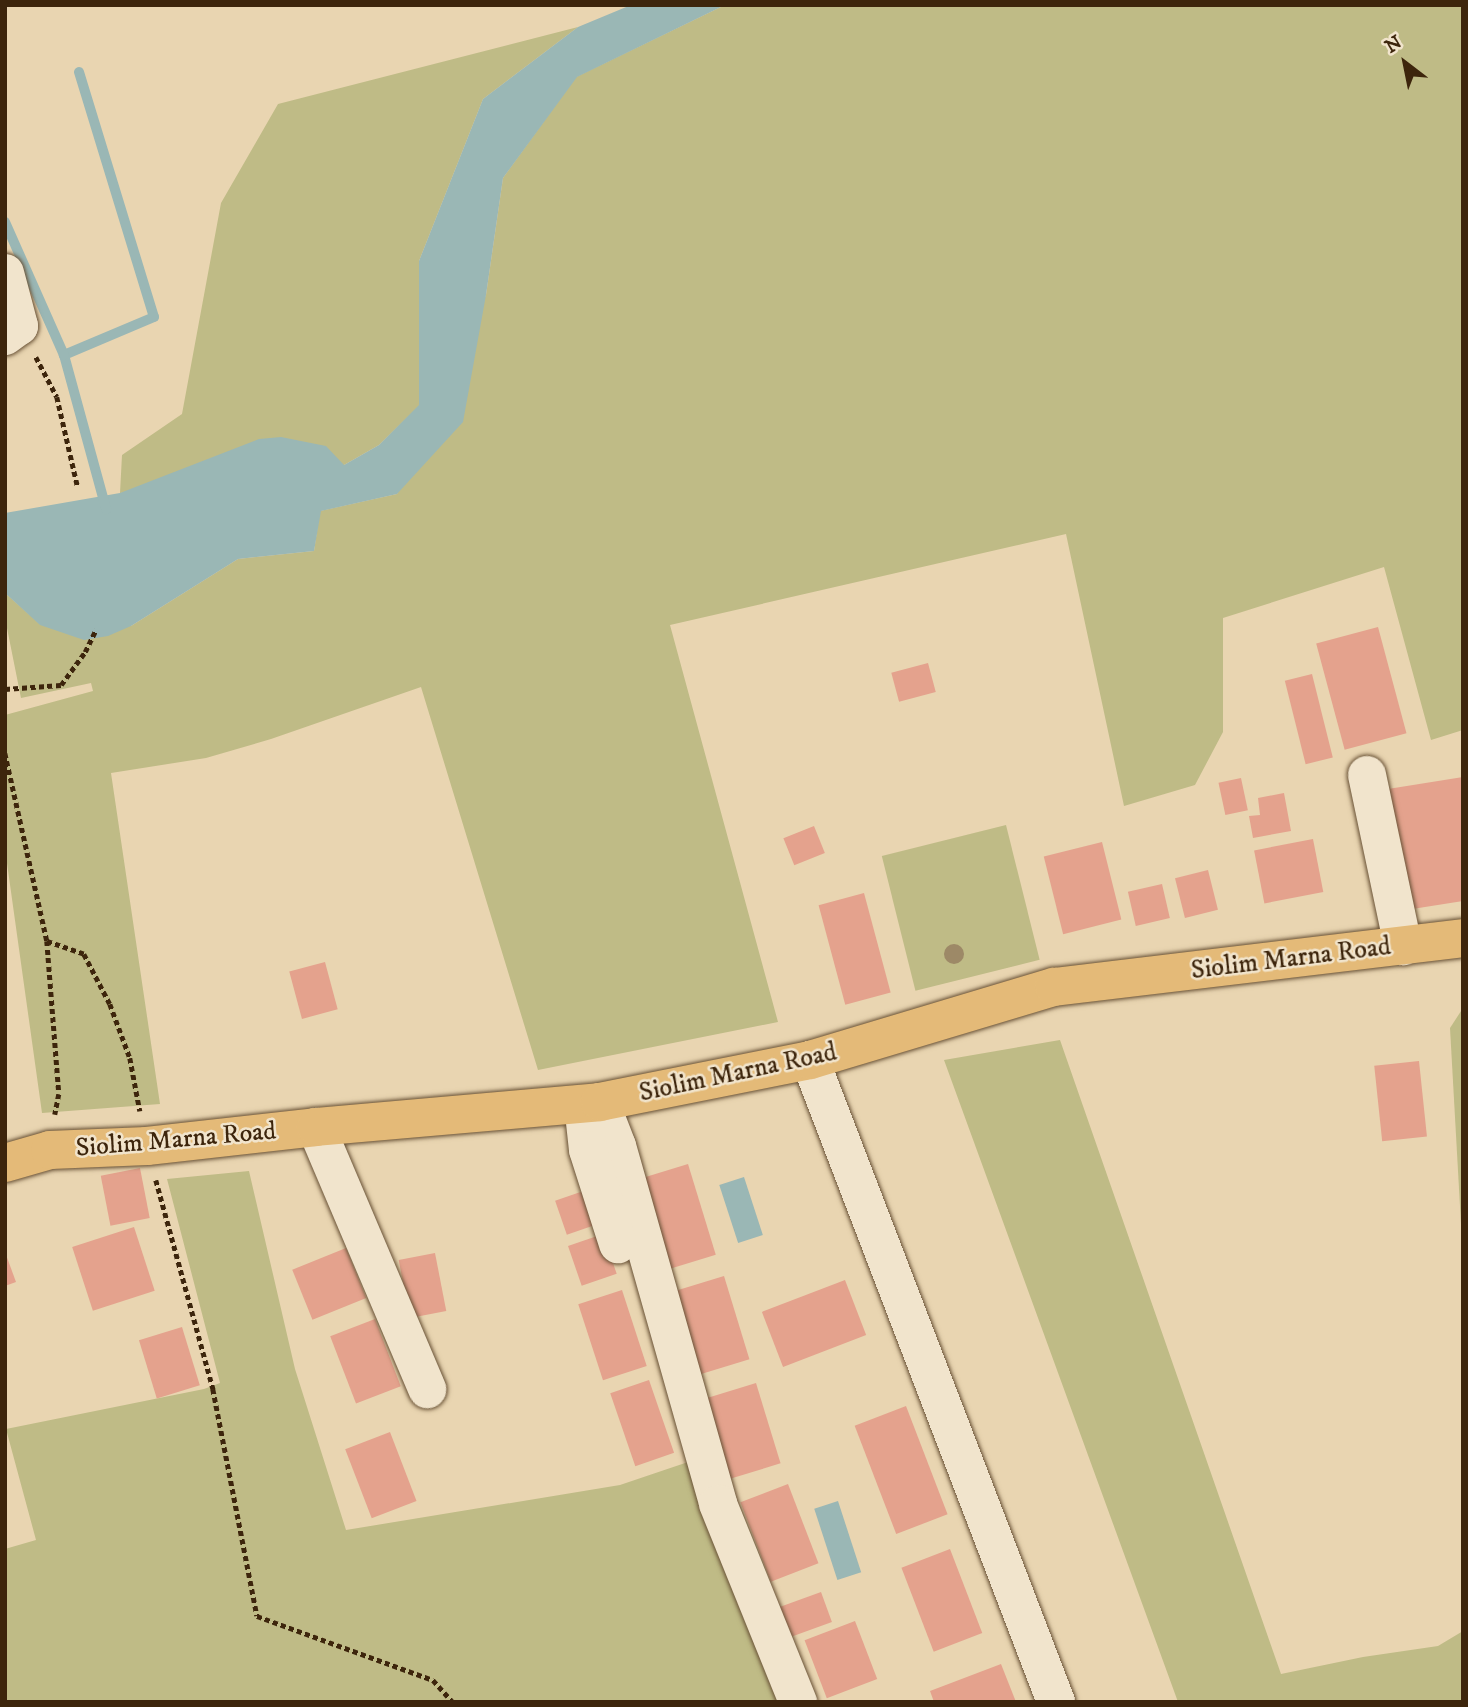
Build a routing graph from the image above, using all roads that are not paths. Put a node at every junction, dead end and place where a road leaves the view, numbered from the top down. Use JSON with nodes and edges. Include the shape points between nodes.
{"nodes":[{"id":1,"x":5,"y":273,"type":"edge"},
{"id":2,"x":12,"y":331,"type":"edge"},
{"id":3,"x":1367,"y":775,"type":"dead end"},
{"id":4,"x":1463,"y":938,"type":"edge"},
{"id":5,"x":1403,"y":946,"type":"junction"},
{"id":6,"x":810,"y":1060,"type":"junction"},
{"id":7,"x":592,"y":1103,"type":"junction"},
{"id":8,"x":316,"y":1127,"type":"junction"},
{"id":9,"x":5,"y":1163,"type":"edge"},
{"id":10,"x":427,"y":1389,"type":"dead end"},
{"id":11,"x":683,"y":1453,"type":"dead end"},
{"id":12,"x":798,"y":1702,"type":"edge"},
{"id":13,"x":1056,"y":1702,"type":"edge"}],
"edges":[{"from":1,"to":2,"type":"street"},
{"from":3,"to":5,"type":"street"},
{"from":4,"to":5,"type":"main road","name":"Siolim Marna Road"},
{"from":5,"to":6,"type":"main road","name":"Siolim Marna Road","via":[[1054,987]]},
{"from":6,"to":7,"type":"main road","name":"Siolim Marna Road"},
{"from":6,"to":13,"type":"street"},
{"from":7,"to":8,"type":"main road","name":"Siolim Marna Road"},
{"from":7,"to":11,"type":"street","via":[[588,1150]]},
{"from":7,"to":12,"type":"street","via":[[617,1146],[718,1504]]},
{"from":8,"to":9,"type":"main road","name":"Siolim Marna Road","via":[[147,1146],[50,1150]]},
{"from":8,"to":10,"type":"street"}]}
